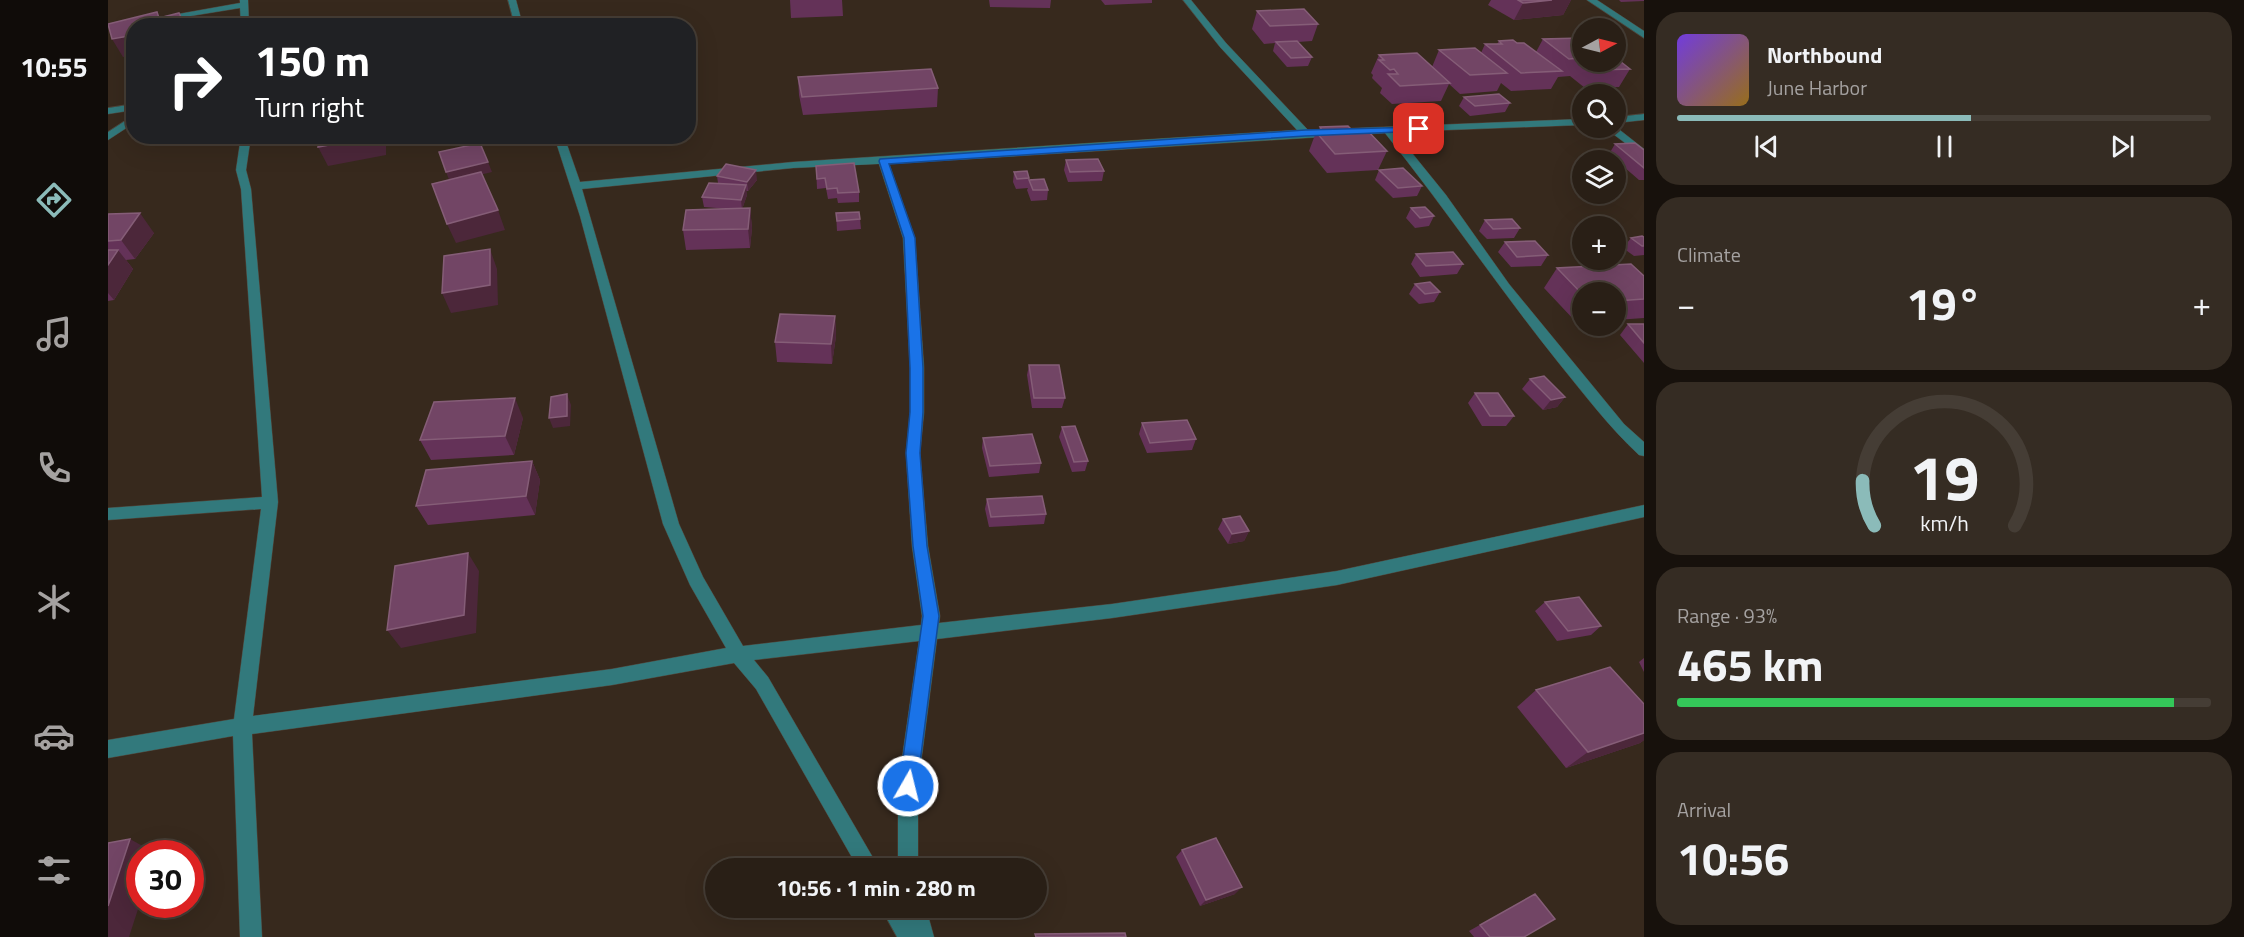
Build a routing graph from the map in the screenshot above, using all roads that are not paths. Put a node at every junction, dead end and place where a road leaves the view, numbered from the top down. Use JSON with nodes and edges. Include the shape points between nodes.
{"nodes":[{"id":1,"x":512,"y":0,"type":"edge"},
{"id":2,"x":1187,"y":0,"type":"edge"},
{"id":3,"x":1591,"y":0,"type":"edge"},
{"id":4,"x":244,"y":2,"type":"edge"},
{"id":5,"x":158,"y":18,"type":"edge"},
{"id":6,"x":245,"y":18,"type":"edge"},
{"id":7,"x":517,"y":18,"type":"edge"},
{"id":8,"x":1644,"y":35,"type":"edge"},
{"id":9,"x":126,"y":108,"type":"edge"},
{"id":10,"x":108,"y":111,"type":"edge"},
{"id":11,"x":1644,"y":117,"type":"edge"},
{"id":12,"x":1626,"y":119,"type":"edge"},
{"id":13,"x":1572,"y":122,"type":"edge"},
{"id":14,"x":126,"y":124,"type":"edge"},
{"id":15,"x":1388,"y":130,"type":"junction"},
{"id":16,"x":1305,"y":133,"type":"junction"},
{"id":17,"x":108,"y":137,"type":"edge"},
{"id":18,"x":1623,"y":138,"type":"edge"},
{"id":19,"x":245,"y":144,"type":"edge"},
{"id":20,"x":562,"y":144,"type":"edge"},
{"id":21,"x":1644,"y":154,"type":"edge"},
{"id":22,"x":883,"y":161,"type":"junction"},
{"id":23,"x":577,"y":186,"type":"junction"},
{"id":24,"x":1644,"y":451,"type":"edge"},
{"id":25,"x":270,"y":502,"type":"junction"},
{"id":26,"x":1644,"y":511,"type":"edge"},
{"id":27,"x":108,"y":514,"type":"edge"},
{"id":28,"x":929,"y":632,"type":"junction"},
{"id":29,"x":738,"y":654,"type":"junction"},
{"id":30,"x":242,"y":726,"type":"junction"},
{"id":31,"x":108,"y":749,"type":"edge"},
{"id":32,"x":864,"y":858,"type":"edge"},
{"id":33,"x":908,"y":858,"type":"edge"},
{"id":34,"x":898,"y":918,"type":"edge"},
{"id":35,"x":918,"y":918,"type":"edge"},
{"id":36,"x":251,"y":937,"type":"edge"},
{"id":37,"x":909,"y":937,"type":"edge"},
{"id":38,"x":922,"y":937,"type":"edge"}],
"edges":[{"from":1,"to":7,"type":"street"},
{"from":2,"to":16,"type":"street"},
{"from":3,"to":8,"type":"street"},
{"from":4,"to":5,"type":"street"},
{"from":4,"to":6,"type":"street"},
{"from":9,"to":10,"type":"street"},
{"from":11,"to":12,"type":"street"},
{"from":13,"to":15,"type":"street"},
{"from":14,"to":17,"type":"street"},
{"from":15,"to":16,"type":"street"},
{"from":15,"to":24,"type":"street","via":[[1442,197],[1505,287],[1619,428]]},
{"from":16,"to":22,"type":"street"},
{"from":18,"to":21,"type":"street"},
{"from":19,"to":25,"type":"street","via":[[242,170]]},
{"from":20,"to":23,"type":"street"},
{"from":22,"to":23,"type":"street","via":[[793,165]]},
{"from":22,"to":28,"type":"street","via":[[909,238],[917,412],[913,453],[920,546],[931,616]]},
{"from":23,"to":29,"type":"street","via":[[671,524],[696,580]]},
{"from":25,"to":27,"type":"street"},
{"from":25,"to":30,"type":"street"},
{"from":26,"to":28,"type":"street","via":[[1337,578],[1112,611]]},
{"from":28,"to":29,"type":"street"},
{"from":28,"to":33,"type":"street","via":[[908,786]]},
{"from":29,"to":30,"type":"street","via":[[612,677]]},
{"from":29,"to":32,"type":"street","via":[[762,683]]},
{"from":30,"to":31,"type":"street"},
{"from":30,"to":36,"type":"street"},
{"from":34,"to":37,"type":"street"},
{"from":35,"to":38,"type":"street"}]}
